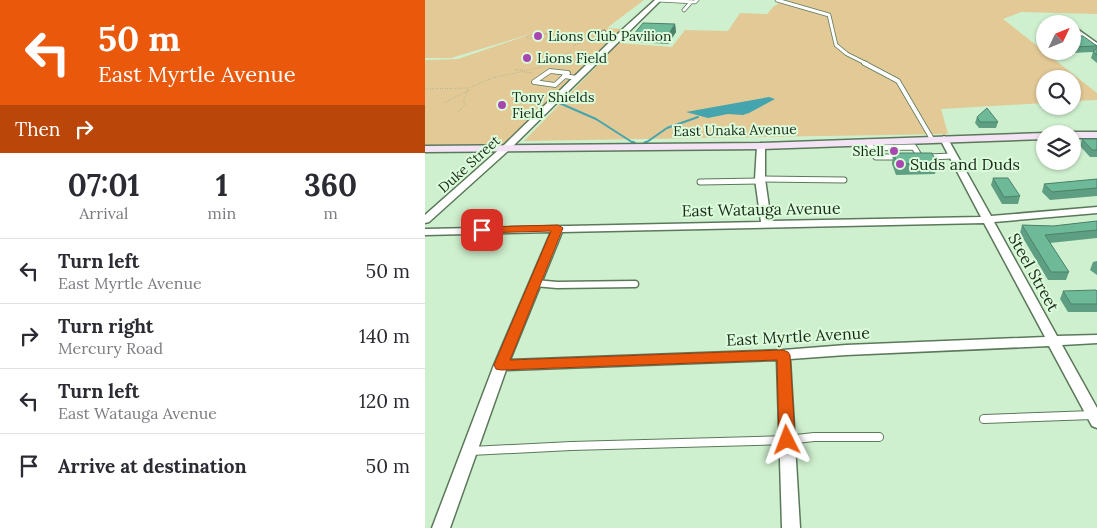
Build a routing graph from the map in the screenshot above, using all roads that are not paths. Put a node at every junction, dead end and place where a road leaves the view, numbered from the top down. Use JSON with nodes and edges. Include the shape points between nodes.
{"nodes":[{"id":1,"x":658,"y":0,"type":"edge"},
{"id":2,"x":697,"y":0,"type":"edge"},
{"id":3,"x":777,"y":0,"type":"edge"},
{"id":4,"x":691,"y":2,"type":"junction"},
{"id":5,"x":684,"y":10,"type":"dead end"},
{"id":6,"x":604,"y":32,"type":"dead end"},
{"id":7,"x":1081,"y":34,"type":"edge"},
{"id":8,"x":614,"y":41,"type":"junction"},
{"id":9,"x":1097,"y":46,"type":"edge"},
{"id":10,"x":564,"y":76,"type":"junction"},
{"id":11,"x":577,"y":78,"type":"junction"},
{"id":12,"x":1097,"y":134,"type":"edge"},
{"id":13,"x":1081,"y":135,"type":"edge"},
{"id":14,"x":1036,"y":136,"type":"edge"},
{"id":15,"x":928,"y":141,"type":"junction"},
{"id":16,"x":870,"y":145,"type":"junction"},
{"id":17,"x":761,"y":146,"type":"junction"},
{"id":18,"x":506,"y":148,"type":"junction"},
{"id":19,"x":425,"y":149,"type":"edge"},
{"id":20,"x":900,"y":150,"type":"junction"},
{"id":21,"x":888,"y":152,"type":"junction"},
{"id":22,"x":952,"y":156,"type":"junction"},
{"id":23,"x":911,"y":157,"type":"edge"},
{"id":24,"x":920,"y":157,"type":"junction"},
{"id":25,"x":760,"y":180,"type":"junction"},
{"id":26,"x":843,"y":180,"type":"dead end"},
{"id":27,"x":700,"y":182,"type":"dead end"},
{"id":28,"x":1097,"y":210,"type":"edge"},
{"id":29,"x":425,"y":220,"type":"edge"},
{"id":30,"x":986,"y":220,"type":"junction"},
{"id":31,"x":766,"y":224,"type":"junction"},
{"id":32,"x":558,"y":228,"type":"junction"},
{"id":33,"x":425,"y":232,"type":"edge"},
{"id":34,"x":535,"y":283,"type":"junction"},
{"id":35,"x":635,"y":284,"type":"dead end"},
{"id":36,"x":1097,"y":339,"type":"edge"},
{"id":37,"x":1054,"y":341,"type":"junction"},
{"id":38,"x":783,"y":355,"type":"junction"},
{"id":39,"x":501,"y":365,"type":"junction"},
{"id":40,"x":1095,"y":418,"type":"edge"},
{"id":41,"x":984,"y":419,"type":"dead end"},
{"id":42,"x":879,"y":437,"type":"dead end"},
{"id":43,"x":787,"y":440,"type":"junction"},
{"id":44,"x":469,"y":452,"type":"junction"},
{"id":45,"x":441,"y":528,"type":"edge"},
{"id":46,"x":791,"y":528,"type":"edge"}],
"edges":[{"from":1,"to":4,"type":"lane"},
{"from":1,"to":8,"type":"street","name":"Duke Street"},
{"from":2,"to":4,"type":"lane"},
{"from":3,"to":15,"type":"lane","via":[[829,15],[834,23],[835,44],[841,51],[898,81]]},
{"from":4,"to":5,"type":"lane"},
{"from":6,"to":8,"type":"lane","via":[[597,38]]},
{"from":7,"to":9,"type":"street"},
{"from":8,"to":11,"type":"street","name":"Duke Street"},
{"from":10,"to":10,"type":"lane","via":[[568,73],[549,71],[535,82],[555,85]]},
{"from":10,"to":11,"type":"lane"},
{"from":11,"to":18,"type":"street","name":"Duke Street"},
{"from":12,"to":13,"type":"main road"},
{"from":14,"to":15,"type":"main road","name":"East Unaka Avenue"},
{"from":15,"to":16,"type":"main road","name":"East Unaka Avenue"},
{"from":15,"to":20,"type":"lane"},
{"from":15,"to":22,"type":"street","name":"Steel Street"},
{"from":15,"to":24,"type":"lane"},
{"from":16,"to":17,"type":"main road","name":"East Unaka Avenue"},
{"from":16,"to":21,"type":"lane"},
{"from":16,"to":21,"type":"lane","via":[[876,157]]},
{"from":17,"to":18,"type":"main road","name":"East Unaka Avenue"},
{"from":17,"to":25,"type":"street"},
{"from":18,"to":19,"type":"main road","name":"East Unaka Avenue"},
{"from":18,"to":29,"type":"street","name":"Duke Street"},
{"from":20,"to":21,"type":"lane"},
{"from":20,"to":21,"type":"lane","via":[[902,157]]},
{"from":22,"to":24,"type":"lane"},
{"from":22,"to":30,"type":"street","name":"Steel Street"},
{"from":23,"to":24,"type":"lane"},
{"from":25,"to":26,"type":"lane"},
{"from":25,"to":27,"type":"lane"},
{"from":25,"to":31,"type":"street"},
{"from":28,"to":30,"type":"street","name":"East Watauga Avenue"},
{"from":30,"to":31,"type":"street","name":"East Watauga Avenue"},
{"from":30,"to":37,"type":"street","name":"Steel Street"},
{"from":31,"to":32,"type":"street","name":"East Watauga Avenue"},
{"from":32,"to":33,"type":"street","name":"East Watauga Avenue"},
{"from":32,"to":34,"type":"street"},
{"from":34,"to":35,"type":"lane"},
{"from":34,"to":39,"type":"street"},
{"from":36,"to":37,"type":"street","name":"East Myrtle Avenue"},
{"from":37,"to":38,"type":"street","name":"East Myrtle Avenue"},
{"from":37,"to":40,"type":"street","name":"Steel Street"},
{"from":38,"to":39,"type":"street","name":"East Myrtle Avenue"},
{"from":38,"to":43,"type":"street"},
{"from":39,"to":44,"type":"street"},
{"from":40,"to":41,"type":"lane"},
{"from":42,"to":43,"type":"lane"},
{"from":43,"to":44,"type":"lane"},
{"from":43,"to":46,"type":"street"},
{"from":44,"to":45,"type":"street"}]}
